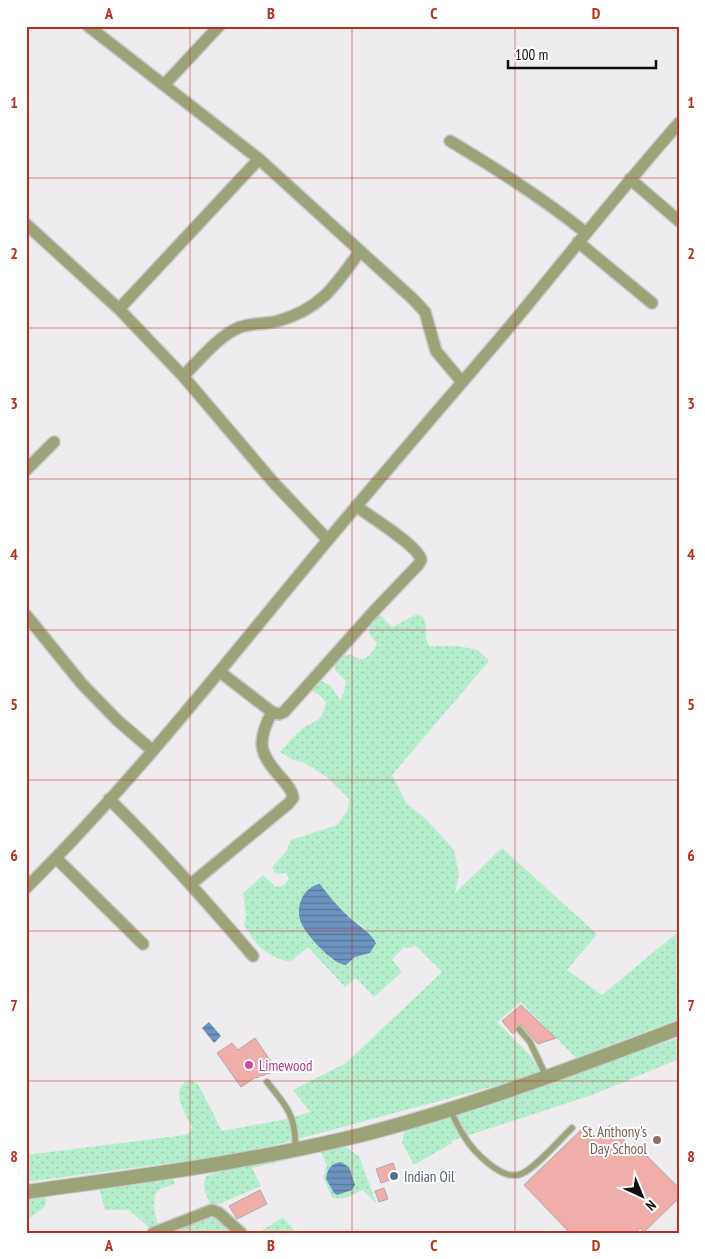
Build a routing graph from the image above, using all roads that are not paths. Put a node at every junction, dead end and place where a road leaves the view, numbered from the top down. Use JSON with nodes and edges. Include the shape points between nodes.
{"nodes":[{"id":1,"x":88,"y":26,"type":"edge"},
{"id":2,"x":219,"y":26,"type":"edge"},
{"id":3,"x":164,"y":85,"type":"junction"},
{"id":4,"x":679,"y":123,"type":"edge"},
{"id":5,"x":450,"y":140,"type":"dead end"},
{"id":6,"x":259,"y":159,"type":"junction"},
{"id":7,"x":630,"y":179,"type":"junction"},
{"id":8,"x":679,"y":221,"type":"edge"},
{"id":9,"x":26,"y":224,"type":"edge"},
{"id":10,"x":586,"y":233,"type":"junction"},
{"id":11,"x":578,"y":242,"type":"junction"},
{"id":12,"x":360,"y":251,"type":"junction"},
{"id":13,"x":652,"y":303,"type":"dead end"},
{"id":14,"x":119,"y":309,"type":"junction"},
{"id":15,"x":183,"y":376,"type":"junction"},
{"id":16,"x":462,"y":382,"type":"junction"},
{"id":17,"x":54,"y":442,"type":"dead end"},
{"id":18,"x":26,"y":470,"type":"edge"},
{"id":19,"x":356,"y":506,"type":"junction"},
{"id":20,"x":328,"y":540,"type":"junction"},
{"id":21,"x":26,"y":615,"type":"edge"},
{"id":22,"x":220,"y":672,"type":"junction"},
{"id":23,"x":272,"y":712,"type":"junction"},
{"id":24,"x":153,"y":751,"type":"junction"},
{"id":25,"x":110,"y":799,"type":"junction"},
{"id":26,"x":56,"y":858,"type":"junction"},
{"id":27,"x":191,"y":884,"type":"junction"},
{"id":28,"x":26,"y":888,"type":"edge"},
{"id":29,"x":142,"y":944,"type":"dead end"},
{"id":30,"x":253,"y":956,"type":"dead end"},
{"id":31,"x":679,"y":1028,"type":"edge"},
{"id":32,"x":519,"y":1029,"type":"dead end"},
{"id":33,"x":547,"y":1078,"type":"junction"},
{"id":34,"x":267,"y":1082,"type":"dead end"},
{"id":35,"x":451,"y":1112,"type":"junction"},
{"id":36,"x":572,"y":1128,"type":"dead end"},
{"id":37,"x":295,"y":1145,"type":"junction"},
{"id":38,"x":26,"y":1192,"type":"edge"},
{"id":39,"x":153,"y":1233,"type":"edge"},
{"id":40,"x":241,"y":1233,"type":"edge"}],
"edges":[{"from":1,"to":3,"type":"street"},
{"from":2,"to":3,"type":"street"},
{"from":3,"to":6,"type":"street"},
{"from":4,"to":7,"type":"street"},
{"from":5,"to":10,"type":"street","via":[[556,209]]},
{"from":6,"to":12,"type":"street"},
{"from":6,"to":14,"type":"street"},
{"from":7,"to":8,"type":"street"},
{"from":7,"to":10,"type":"street"},
{"from":9,"to":14,"type":"street"},
{"from":10,"to":11,"type":"street"},
{"from":11,"to":13,"type":"street"},
{"from":11,"to":16,"type":"street"},
{"from":12,"to":15,"type":"street","via":[[317,304],[277,321],[234,329]]},
{"from":12,"to":16,"type":"street","via":[[425,312],[436,351]]},
{"from":14,"to":15,"type":"street"},
{"from":15,"to":20,"type":"street","via":[[274,483]]},
{"from":16,"to":19,"type":"street"},
{"from":17,"to":18,"type":"street"},
{"from":19,"to":20,"type":"street"},
{"from":19,"to":23,"type":"street","via":[[410,546],[421,560],[284,712]]},
{"from":20,"to":22,"type":"street"},
{"from":21,"to":24,"type":"street","via":[[95,698]]},
{"from":22,"to":23,"type":"street"},
{"from":22,"to":24,"type":"street"},
{"from":23,"to":27,"type":"street","via":[[261,746],[293,798]]},
{"from":24,"to":25,"type":"street"},
{"from":25,"to":26,"type":"street"},
{"from":25,"to":27,"type":"street"},
{"from":26,"to":28,"type":"street"},
{"from":26,"to":29,"type":"street"},
{"from":27,"to":30,"type":"street"},
{"from":31,"to":33,"type":"street"},
{"from":32,"to":33,"type":"lane"},
{"from":33,"to":35,"type":"street"},
{"from":34,"to":37,"type":"lane","via":[[288,1109]]},
{"from":35,"to":36,"type":"lane","via":[[464,1137],[484,1159],[512,1176],[520,1175],[534,1165]]},
{"from":35,"to":37,"type":"street","via":[[321,1144]]},
{"from":37,"to":38,"type":"street","via":[[202,1168]]},
{"from":39,"to":40,"type":"street","via":[[212,1210]]}]}
